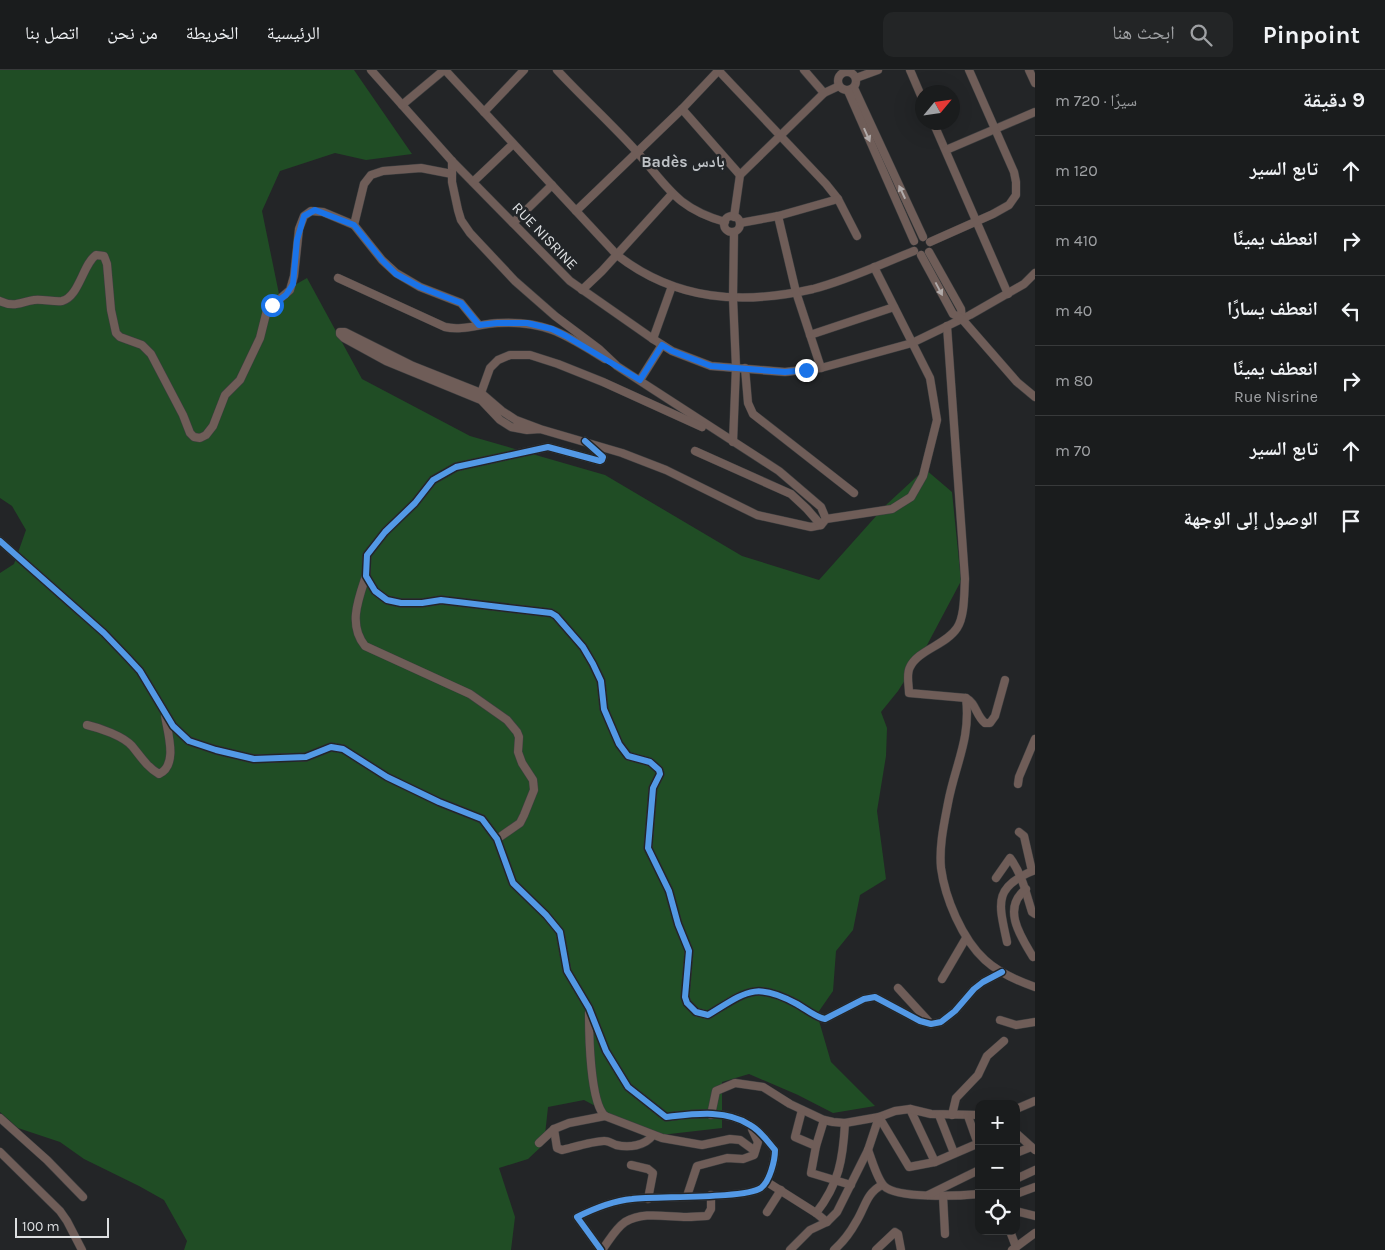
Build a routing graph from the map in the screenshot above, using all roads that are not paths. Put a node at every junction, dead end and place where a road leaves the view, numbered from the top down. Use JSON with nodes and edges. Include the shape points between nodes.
{"nodes":[{"id":1,"x":371,"y":70,"type":"edge"},
{"id":2,"x":444,"y":70,"type":"edge"},
{"id":3,"x":524,"y":70,"type":"edge"},
{"id":4,"x":557,"y":70,"type":"edge"},
{"id":5,"x":718,"y":70,"type":"edge"},
{"id":6,"x":804,"y":70,"type":"edge"},
{"id":7,"x":878,"y":70,"type":"edge"},
{"id":8,"x":910,"y":70,"type":"edge"},
{"id":9,"x":969,"y":70,"type":"edge"},
{"id":10,"x":1029,"y":70,"type":"edge"},
{"id":11,"x":843,"y":72,"type":"edge"},
{"id":12,"x":856,"y":78,"type":"junction"},
{"id":13,"x":1035,"y":83,"type":"edge"},
{"id":14,"x":916,"y":85,"type":"edge"},
{"id":15,"x":839,"y":86,"type":"junction"},
{"id":16,"x":851,"y":89,"type":"junction"},
{"id":17,"x":824,"y":93,"type":"junction"},
{"id":18,"x":402,"y":105,"type":"junction"},
{"id":19,"x":682,"y":109,"type":"junction"},
{"id":20,"x":484,"y":112,"type":"junction"},
{"id":21,"x":1035,"y":112,"type":"edge"},
{"id":22,"x":937,"y":130,"type":"edge"},
{"id":23,"x":996,"y":130,"type":"junction"},
{"id":24,"x":780,"y":137,"type":"junction"},
{"id":25,"x":513,"y":144,"type":"junction"},
{"id":26,"x":946,"y":150,"type":"junction"},
{"id":27,"x":637,"y":152,"type":"junction"},
{"id":28,"x":452,"y":161,"type":"junction"},
{"id":29,"x":452,"y":174,"type":"junction"},
{"id":30,"x":894,"y":174,"type":"junction"},
{"id":31,"x":740,"y":175,"type":"junction"},
{"id":32,"x":886,"y":178,"type":"junction"},
{"id":33,"x":473,"y":182,"type":"junction"},
{"id":34,"x":552,"y":185,"type":"junction"},
{"id":35,"x":672,"y":194,"type":"junction"},
{"id":36,"x":838,"y":199,"type":"junction"},
{"id":37,"x":576,"y":211,"type":"junction"},
{"id":38,"x":778,"y":216,"type":"junction"},
{"id":39,"x":737,"y":220,"type":"junction"},
{"id":40,"x":976,"y":221,"type":"junction"},
{"id":41,"x":725,"y":222,"type":"junction"},
{"id":42,"x":513,"y":223,"type":"junction"},
{"id":43,"x":354,"y":225,"type":"junction"},
{"id":44,"x":734,"y":232,"type":"junction"},
{"id":45,"x":856,"y":236,"type":"dead end"},
{"id":46,"x":923,"y":236,"type":"junction"},
{"id":47,"x":914,"y":241,"type":"junction"},
{"id":48,"x":930,"y":242,"type":"junction"},
{"id":49,"x":914,"y":251,"type":"junction"},
{"id":50,"x":929,"y":252,"type":"junction"},
{"id":51,"x":617,"y":255,"type":"junction"},
{"id":52,"x":921,"y":255,"type":"junction"},
{"id":53,"x":874,"y":267,"type":"junction"},
{"id":54,"x":1035,"y":273,"type":"edge"},
{"id":55,"x":338,"y":278,"type":"dead end"},
{"id":56,"x":672,"y":286,"type":"junction"},
{"id":57,"x":582,"y":290,"type":"junction"},
{"id":58,"x":796,"y":292,"type":"junction"},
{"id":59,"x":1008,"y":294,"type":"junction"},
{"id":60,"x":733,"y":298,"type":"junction"},
{"id":61,"x":0,"y":301,"type":"edge"},
{"id":62,"x":894,"y":307,"type":"junction"},
{"id":63,"x":962,"y":319,"type":"junction"},
{"id":64,"x":479,"y":325,"type":"junction"},
{"id":65,"x":947,"y":326,"type":"junction"},
{"id":66,"x":810,"y":335,"type":"junction"},
{"id":67,"x":653,"y":339,"type":"junction"},
{"id":68,"x":912,"y":342,"type":"junction"},
{"id":69,"x":662,"y":345,"type":"junction"},
{"id":70,"x":617,"y":366,"type":"junction"},
{"id":71,"x":736,"y":367,"type":"junction"},
{"id":72,"x":745,"y":368,"type":"junction"},
{"id":73,"x":821,"y":368,"type":"junction"},
{"id":74,"x":640,"y":380,"type":"junction"},
{"id":75,"x":481,"y":392,"type":"junction"},
{"id":76,"x":1035,"y":397,"type":"edge"},
{"id":77,"x":540,"y":429,"type":"junction"},
{"id":78,"x":723,"y":436,"type":"junction"},
{"id":79,"x":585,"y":441,"type":"junction"},
{"id":80,"x":734,"y":442,"type":"junction"},
{"id":81,"x":695,"y":451,"type":"dead end"},
{"id":82,"x":854,"y":493,"type":"dead end"},
{"id":83,"x":824,"y":522,"type":"junction"},
{"id":84,"x":0,"y":541,"type":"edge"},
{"id":85,"x":366,"y":576,"type":"junction"},
{"id":86,"x":1005,"y":680,"type":"dead end"},
{"id":87,"x":966,"y":698,"type":"junction"},
{"id":88,"x":165,"y":713,"type":"junction"},
{"id":89,"x":87,"y":725,"type":"dead end"},
{"id":90,"x":1035,"y":739,"type":"edge"},
{"id":91,"x":1018,"y":784,"type":"dead end"},
{"id":92,"x":1019,"y":832,"type":"dead end"},
{"id":93,"x":497,"y":839,"type":"junction"},
{"id":94,"x":1033,"y":870,"type":"edge"},
{"id":95,"x":1020,"y":876,"type":"junction"},
{"id":96,"x":996,"y":878,"type":"dead end"},
{"id":97,"x":1026,"y":889,"type":"junction"},
{"id":98,"x":1035,"y":914,"type":"edge"},
{"id":99,"x":966,"y":938,"type":"junction"},
{"id":100,"x":1007,"y":942,"type":"dead end"},
{"id":101,"x":1033,"y":957,"type":"dead end"},
{"id":102,"x":1002,"y":972,"type":"junction"},
{"id":103,"x":942,"y":979,"type":"dead end"},
{"id":104,"x":1035,"y":987,"type":"edge"},
{"id":105,"x":898,"y":988,"type":"dead end"},
{"id":106,"x":589,"y":1008,"type":"junction"},
{"id":107,"x":1000,"y":1020,"type":"dead end"},
{"id":108,"x":1035,"y":1022,"type":"edge"},
{"id":109,"x":931,"y":1024,"type":"junction"},
{"id":110,"x":1004,"y":1040,"type":"dead end"},
{"id":111,"x":1035,"y":1102,"type":"edge"},
{"id":112,"x":1020,"y":1108,"type":"edge"},
{"id":113,"x":910,"y":1109,"type":"junction"},
{"id":114,"x":802,"y":1110,"type":"junction"},
{"id":115,"x":711,"y":1115,"type":"junction"},
{"id":116,"x":939,"y":1115,"type":"junction"},
{"id":117,"x":952,"y":1115,"type":"junction"},
{"id":118,"x":975,"y":1115,"type":"edge"},
{"id":119,"x":605,"y":1116,"type":"junction"},
{"id":120,"x":968,"y":1116,"type":"junction"},
{"id":121,"x":878,"y":1117,"type":"junction"},
{"id":122,"x":0,"y":1118,"type":"edge"},
{"id":123,"x":824,"y":1120,"type":"junction"},
{"id":124,"x":845,"y":1123,"type":"junction"},
{"id":125,"x":751,"y":1125,"type":"junction"},
{"id":126,"x":554,"y":1129,"type":"junction"},
{"id":127,"x":653,"y":1135,"type":"junction"},
{"id":128,"x":975,"y":1136,"type":"edge"},
{"id":129,"x":1020,"y":1137,"type":"edge"},
{"id":130,"x":539,"y":1144,"type":"dead end"},
{"id":131,"x":976,"y":1145,"type":"edge"},
{"id":132,"x":816,"y":1146,"type":"junction"},
{"id":133,"x":1033,"y":1148,"type":"edge"},
{"id":134,"x":868,"y":1150,"type":"junction"},
{"id":135,"x":755,"y":1151,"type":"junction"},
{"id":136,"x":0,"y":1152,"type":"edge"},
{"id":137,"x":1020,"y":1152,"type":"edge"},
{"id":138,"x":954,"y":1154,"type":"junction"},
{"id":139,"x":934,"y":1162,"type":"junction"},
{"id":140,"x":631,"y":1165,"type":"dead end"},
{"id":141,"x":1035,"y":1170,"type":"edge"},
{"id":142,"x":975,"y":1172,"type":"edge"},
{"id":143,"x":1020,"y":1178,"type":"edge"},
{"id":144,"x":836,"y":1180,"type":"junction"},
{"id":145,"x":767,"y":1182,"type":"junction"},
{"id":146,"x":851,"y":1185,"type":"junction"},
{"id":147,"x":882,"y":1185,"type":"junction"},
{"id":148,"x":1035,"y":1187,"type":"edge"},
{"id":149,"x":781,"y":1190,"type":"junction"},
{"id":150,"x":1020,"y":1193,"type":"edge"},
{"id":151,"x":975,"y":1194,"type":"edge"},
{"id":152,"x":711,"y":1195,"type":"junction"},
{"id":153,"x":687,"y":1196,"type":"junction"},
{"id":154,"x":926,"y":1196,"type":"junction"},
{"id":155,"x":943,"y":1196,"type":"junction"},
{"id":156,"x":83,"y":1197,"type":"dead end"},
{"id":157,"x":648,"y":1199,"type":"junction"},
{"id":158,"x":767,"y":1212,"type":"dead end"},
{"id":159,"x":1020,"y":1212,"type":"edge"},
{"id":160,"x":816,"y":1213,"type":"junction"},
{"id":161,"x":1035,"y":1216,"type":"edge"},
{"id":162,"x":827,"y":1222,"type":"junction"},
{"id":163,"x":1035,"y":1233,"type":"edge"},
{"id":164,"x":945,"y":1234,"type":"dead end"},
{"id":165,"x":1011,"y":1235,"type":"edge"},
{"id":166,"x":1014,"y":1249,"type":"edge"},
{"id":167,"x":82,"y":1250,"type":"edge"},
{"id":168,"x":602,"y":1250,"type":"edge"},
{"id":169,"x":790,"y":1250,"type":"edge"},
{"id":170,"x":834,"y":1250,"type":"edge"},
{"id":171,"x":876,"y":1250,"type":"edge"},
{"id":172,"x":901,"y":1250,"type":"edge"}],
"edges":[{"from":1,"to":18,"type":"street","name":"RUE NISRINE"},
{"from":2,"to":18,"type":"street"},
{"from":2,"to":20,"type":"street"},
{"from":3,"to":20,"type":"street"},
{"from":4,"to":27,"type":"street"},
{"from":5,"to":19,"type":"street"},
{"from":5,"to":24,"type":"street"},
{"from":6,"to":17,"type":"street"},
{"from":7,"to":12,"type":"street"},
{"from":8,"to":14,"type":"street"},
{"from":9,"to":23,"type":"street"},
{"from":10,"to":13,"type":"street"},
{"from":11,"to":12,"type":"street"},
{"from":11,"to":15,"type":"street","via":[[838,78]]},
{"from":12,"to":16,"type":"street"},
{"from":15,"to":16,"type":"street","via":[[843,90]]},
{"from":15,"to":17,"type":"street"},
{"from":16,"to":30,"type":"street"},
{"from":16,"to":32,"type":"street","one_way":true},
{"from":17,"to":24,"type":"street"},
{"from":18,"to":28,"type":"street","name":"RUE NISRINE"},
{"from":19,"to":27,"type":"street"},
{"from":19,"to":31,"type":"street"},
{"from":20,"to":25,"type":"street"},
{"from":21,"to":23,"type":"street"},
{"from":22,"to":26,"type":"street"},
{"from":23,"to":26,"type":"street"},
{"from":23,"to":40,"type":"street","via":[[1014,172],[1016,195],[1003,209]]},
{"from":24,"to":31,"type":"street"},
{"from":24,"to":36,"type":"street"},
{"from":25,"to":33,"type":"street"},
{"from":25,"to":34,"type":"street"},
{"from":26,"to":40,"type":"street"},
{"from":27,"to":35,"type":"street"},
{"from":27,"to":37,"type":"street"},
{"from":28,"to":29,"type":"street"},
{"from":28,"to":33,"type":"street","name":"RUE NISRINE"},
{"from":29,"to":43,"type":"street","via":[[421,168],[371,174],[364,184]]},
{"from":29,"to":70,"type":"street","via":[[461,220],[477,242],[515,281]]},
{"from":30,"to":32,"type":"street"},
{"from":46,"to":30,"type":"street","one_way":true},
{"from":31,"to":39,"type":"street"},
{"from":32,"to":47,"type":"street"},
{"from":33,"to":42,"type":"street","name":"RUE NISRINE"},
{"from":34,"to":37,"type":"street"},
{"from":34,"to":42,"type":"street"},
{"from":35,"to":41,"type":"street","via":[[694,210]]},
{"from":35,"to":51,"type":"street"},
{"from":36,"to":38,"type":"street"},
{"from":36,"to":45,"type":"street"},
{"from":37,"to":51,"type":"street"},
{"from":38,"to":39,"type":"street"},
{"from":38,"to":58,"type":"street"},
{"from":39,"to":41,"type":"street","via":[[728,218]]},
{"from":39,"to":44,"type":"street","via":[[738,229]]},
{"from":40,"to":48,"type":"street"},
{"from":40,"to":59,"type":"street"},
{"from":41,"to":44,"type":"street","via":[[726,228]]},
{"from":42,"to":57,"type":"street","name":"RUE NISRINE"},
{"from":43,"to":61,"type":"street","via":[[315,210],[304,216],[290,290],[267,310],[260,338],[240,380],[225,396],[213,426],[200,438],[190,433],[151,354],[142,345],[116,333],[104,256],[90,258],[66,299],[42,299],[15,305]]},
{"from":43,"to":64,"type":"street","via":[[396,274],[461,303]]},
{"from":44,"to":60,"type":"street"},
{"from":46,"to":47,"type":"street"},
{"from":46,"to":48,"type":"street"},
{"from":47,"to":49,"type":"street"},
{"from":48,"to":50,"type":"street"},
{"from":49,"to":52,"type":"street"},
{"from":49,"to":53,"type":"street"},
{"from":50,"to":52,"type":"street"},
{"from":50,"to":63,"type":"street","via":[[961,309]]},
{"from":51,"to":56,"type":"street","via":[[638,270]]},
{"from":51,"to":57,"type":"street"},
{"from":52,"to":63,"type":"street","one_way":true,"via":[[954,314]]},
{"from":53,"to":58,"type":"street","via":[[830,284]]},
{"from":53,"to":62,"type":"street"},
{"from":54,"to":59,"type":"street","name":"RUE NISRINE"},
{"from":55,"to":64,"type":"street","via":[[438,325],[455,328]]},
{"from":56,"to":60,"type":"street","via":[[688,292]]},
{"from":56,"to":67,"type":"street"},
{"from":57,"to":67,"type":"street","name":"RUE NISRINE"},
{"from":58,"to":60,"type":"street"},
{"from":58,"to":66,"type":"street"},
{"from":59,"to":63,"type":"street","name":"RUE NISRINE"},
{"from":60,"to":71,"type":"street"},
{"from":62,"to":66,"type":"street"},
{"from":62,"to":68,"type":"street"},
{"from":63,"to":65,"type":"street","name":"RUE NISRINE"},
{"from":63,"to":76,"type":"street","via":[[1017,382]]},
{"from":64,"to":70,"type":"street","via":[[538,324],[566,336]]},
{"from":65,"to":68,"type":"street","name":"RUE NISRINE"},
{"from":65,"to":87,"type":"street","via":[[965,579],[963,609],[958,628],[946,640],[915,659],[908,674],[909,693]]},
{"from":66,"to":73,"type":"street"},
{"from":67,"to":69,"type":"street","name":"RUE NISRINE"},
{"from":68,"to":73,"type":"street","name":"RUE NISRINE"},
{"from":68,"to":83,"type":"street","via":[[930,378],[937,420],[923,476],[911,497],[892,509]]},
{"from":69,"to":71,"type":"street","name":"RUE NISRINE","via":[[711,366]]},
{"from":69,"to":74,"type":"street"},
{"from":70,"to":74,"type":"street"},
{"from":71,"to":72,"type":"street","name":"RUE NISRINE"},
{"from":71,"to":80,"type":"street"},
{"from":72,"to":73,"type":"street","name":"RUE NISRINE","via":[[785,372]]},
{"from":72,"to":82,"type":"street","via":[[748,403],[753,414]]},
{"from":74,"to":78,"type":"street"},
{"from":75,"to":77,"type":"street","via":[[509,416]]},
{"from":75,"to":77,"type":"street","via":[[413,366],[340,332],[344,338],[370,353],[481,400],[500,420],[512,427]]},
{"from":75,"to":78,"type":"street","via":[[490,368],[498,360],[510,355],[530,355],[603,382]]},
{"from":77,"to":79,"type":"street"},
{"from":78,"to":80,"type":"street"},
{"from":79,"to":83,"type":"street","via":[[666,470],[758,515],[811,527]]},
{"from":79,"to":85,"type":"street","via":[[603,457],[602,460],[548,447],[456,467],[434,480],[367,556]]},
{"from":80,"to":83,"type":"street","via":[[779,471],[821,507]]},
{"from":81,"to":83,"type":"street","via":[[791,494]]},
{"from":84,"to":88,"type":"street","via":[[128,658],[140,671]]},
{"from":85,"to":93,"type":"street","via":[[356,604],[356,630],[365,646],[470,694],[508,720],[520,737],[518,752],[533,780],[534,790],[520,823]]},
{"from":85,"to":109,"type":"street","via":[[375,591],[387,600],[401,603],[441,600],[551,613],[583,647],[601,681],[604,709],[618,744],[628,756],[650,762],[659,770],[653,788],[648,848],[669,891],[689,951],[685,997],[696,1012],[708,1015],[734,998],[758,990],[778,994],[822,1019],[874,997]]},
{"from":86,"to":87,"type":"street","via":[[990,723],[981,720],[972,701]]},
{"from":87,"to":99,"type":"street","via":[[964,746],[948,801],[941,842],[941,868],[951,904]]},
{"from":88,"to":89,"type":"street","via":[[171,742],[168,766],[159,774],[128,742]]},
{"from":88,"to":93,"type":"street","via":[[189,741],[254,758],[306,757],[331,747],[343,749],[387,777],[482,819]]},
{"from":90,"to":91,"type":"street"},
{"from":92,"to":94,"type":"street","via":[[1024,836]]},
{"from":93,"to":106,"type":"street","via":[[513,884],[560,932],[567,972]]},
{"from":94,"to":95,"type":"street"},
{"from":95,"to":96,"type":"street","via":[[1010,858]]},
{"from":95,"to":97,"type":"street"},
{"from":95,"to":100,"type":"street","via":[[1003,892],[1000,908]]},
{"from":97,"to":98,"type":"street"},
{"from":97,"to":101,"type":"street","via":[[1017,897],[1014,914]]},
{"from":99,"to":102,"type":"street","via":[[985,960]]},
{"from":99,"to":103,"type":"street"},
{"from":102,"to":104,"type":"street"},
{"from":102,"to":109,"type":"street","via":[[974,989],[948,1018]]},
{"from":105,"to":109,"type":"street"},
{"from":106,"to":115,"type":"street","via":[[606,1051],[628,1088],[666,1117]]},
{"from":106,"to":119,"type":"street","via":[[593,1085]]},
{"from":107,"to":108,"type":"street","via":[[1016,1025]]},
{"from":110,"to":117,"type":"street","via":[[987,1056],[978,1075],[956,1098]]},
{"from":111,"to":112,"type":"street"},
{"from":113,"to":116,"type":"street"},
{"from":113,"to":121,"type":"street"},
{"from":113,"to":139,"type":"street"},
{"from":114,"to":115,"type":"street","via":[[763,1087],[735,1083],[716,1091]]},
{"from":114,"to":123,"type":"street"},
{"from":114,"to":132,"type":"street","via":[[795,1137]]},
{"from":115,"to":125,"type":"street","via":[[725,1114]]},
{"from":116,"to":117,"type":"street"},
{"from":116,"to":138,"type":"street"},
{"from":117,"to":120,"type":"street"},
{"from":118,"to":120,"type":"street"},
{"from":119,"to":126,"type":"street"},
{"from":119,"to":127,"type":"street"},
{"from":120,"to":128,"type":"street"},
{"from":121,"to":124,"type":"street"},
{"from":121,"to":134,"type":"street"},
{"from":121,"to":139,"type":"street","via":[[909,1167]]},
{"from":122,"to":156,"type":"street"},
{"from":123,"to":124,"type":"street"},
{"from":123,"to":132,"type":"street"},
{"from":124,"to":144,"type":"street"},
{"from":125,"to":135,"type":"street","via":[[758,1142]]},
{"from":125,"to":145,"type":"street","via":[[776,1150]]},
{"from":126,"to":127,"type":"street","via":[[557,1148],[562,1150],[604,1140],[632,1146],[650,1140]]},
{"from":126,"to":130,"type":"street"},
{"from":127,"to":135,"type":"street","via":[[702,1145],[740,1140]]},
{"from":129,"to":133,"type":"street"},
{"from":131,"to":138,"type":"street"},
{"from":132,"to":144,"type":"street","via":[[811,1173]]},
{"from":133,"to":137,"type":"street"},
{"from":134,"to":146,"type":"street"},
{"from":134,"to":147,"type":"street"},
{"from":135,"to":153,"type":"street","via":[[754,1155],[744,1159],[727,1158],[697,1166]]},
{"from":136,"to":167,"type":"street","via":[[60,1211]]},
{"from":138,"to":139,"type":"street"},
{"from":140,"to":157,"type":"street","via":[[653,1173]]},
{"from":141,"to":143,"type":"street"},
{"from":142,"to":154,"type":"street"},
{"from":144,"to":146,"type":"street"},
{"from":144,"to":160,"type":"street"},
{"from":145,"to":149,"type":"street"},
{"from":145,"to":152,"type":"street","via":[[756,1191]]},
{"from":146,"to":162,"type":"street","via":[[837,1212]]},
{"from":147,"to":154,"type":"street","via":[[890,1190]]},
{"from":147,"to":170,"type":"street","via":[[868,1195],[857,1221]]},
{"from":148,"to":150,"type":"street"},
{"from":149,"to":158,"type":"street"},
{"from":149,"to":160,"type":"street"},
{"from":151,"to":155,"type":"street"},
{"from":152,"to":153,"type":"street"},
{"from":152,"to":168,"type":"street","via":[[711,1210],[707,1216],[646,1215],[634,1218],[624,1222]]},
{"from":153,"to":157,"type":"street"},
{"from":154,"to":155,"type":"street"},
{"from":155,"to":164,"type":"street"},
{"from":157,"to":168,"type":"street","via":[[615,1202],[577,1217]]},
{"from":159,"to":161,"type":"street"},
{"from":160,"to":162,"type":"street"},
{"from":162,"to":169,"type":"street","via":[[810,1230]]},
{"from":163,"to":166,"type":"street"},
{"from":165,"to":166,"type":"street"},
{"from":171,"to":172,"type":"street","via":[[895,1232]]}]}
